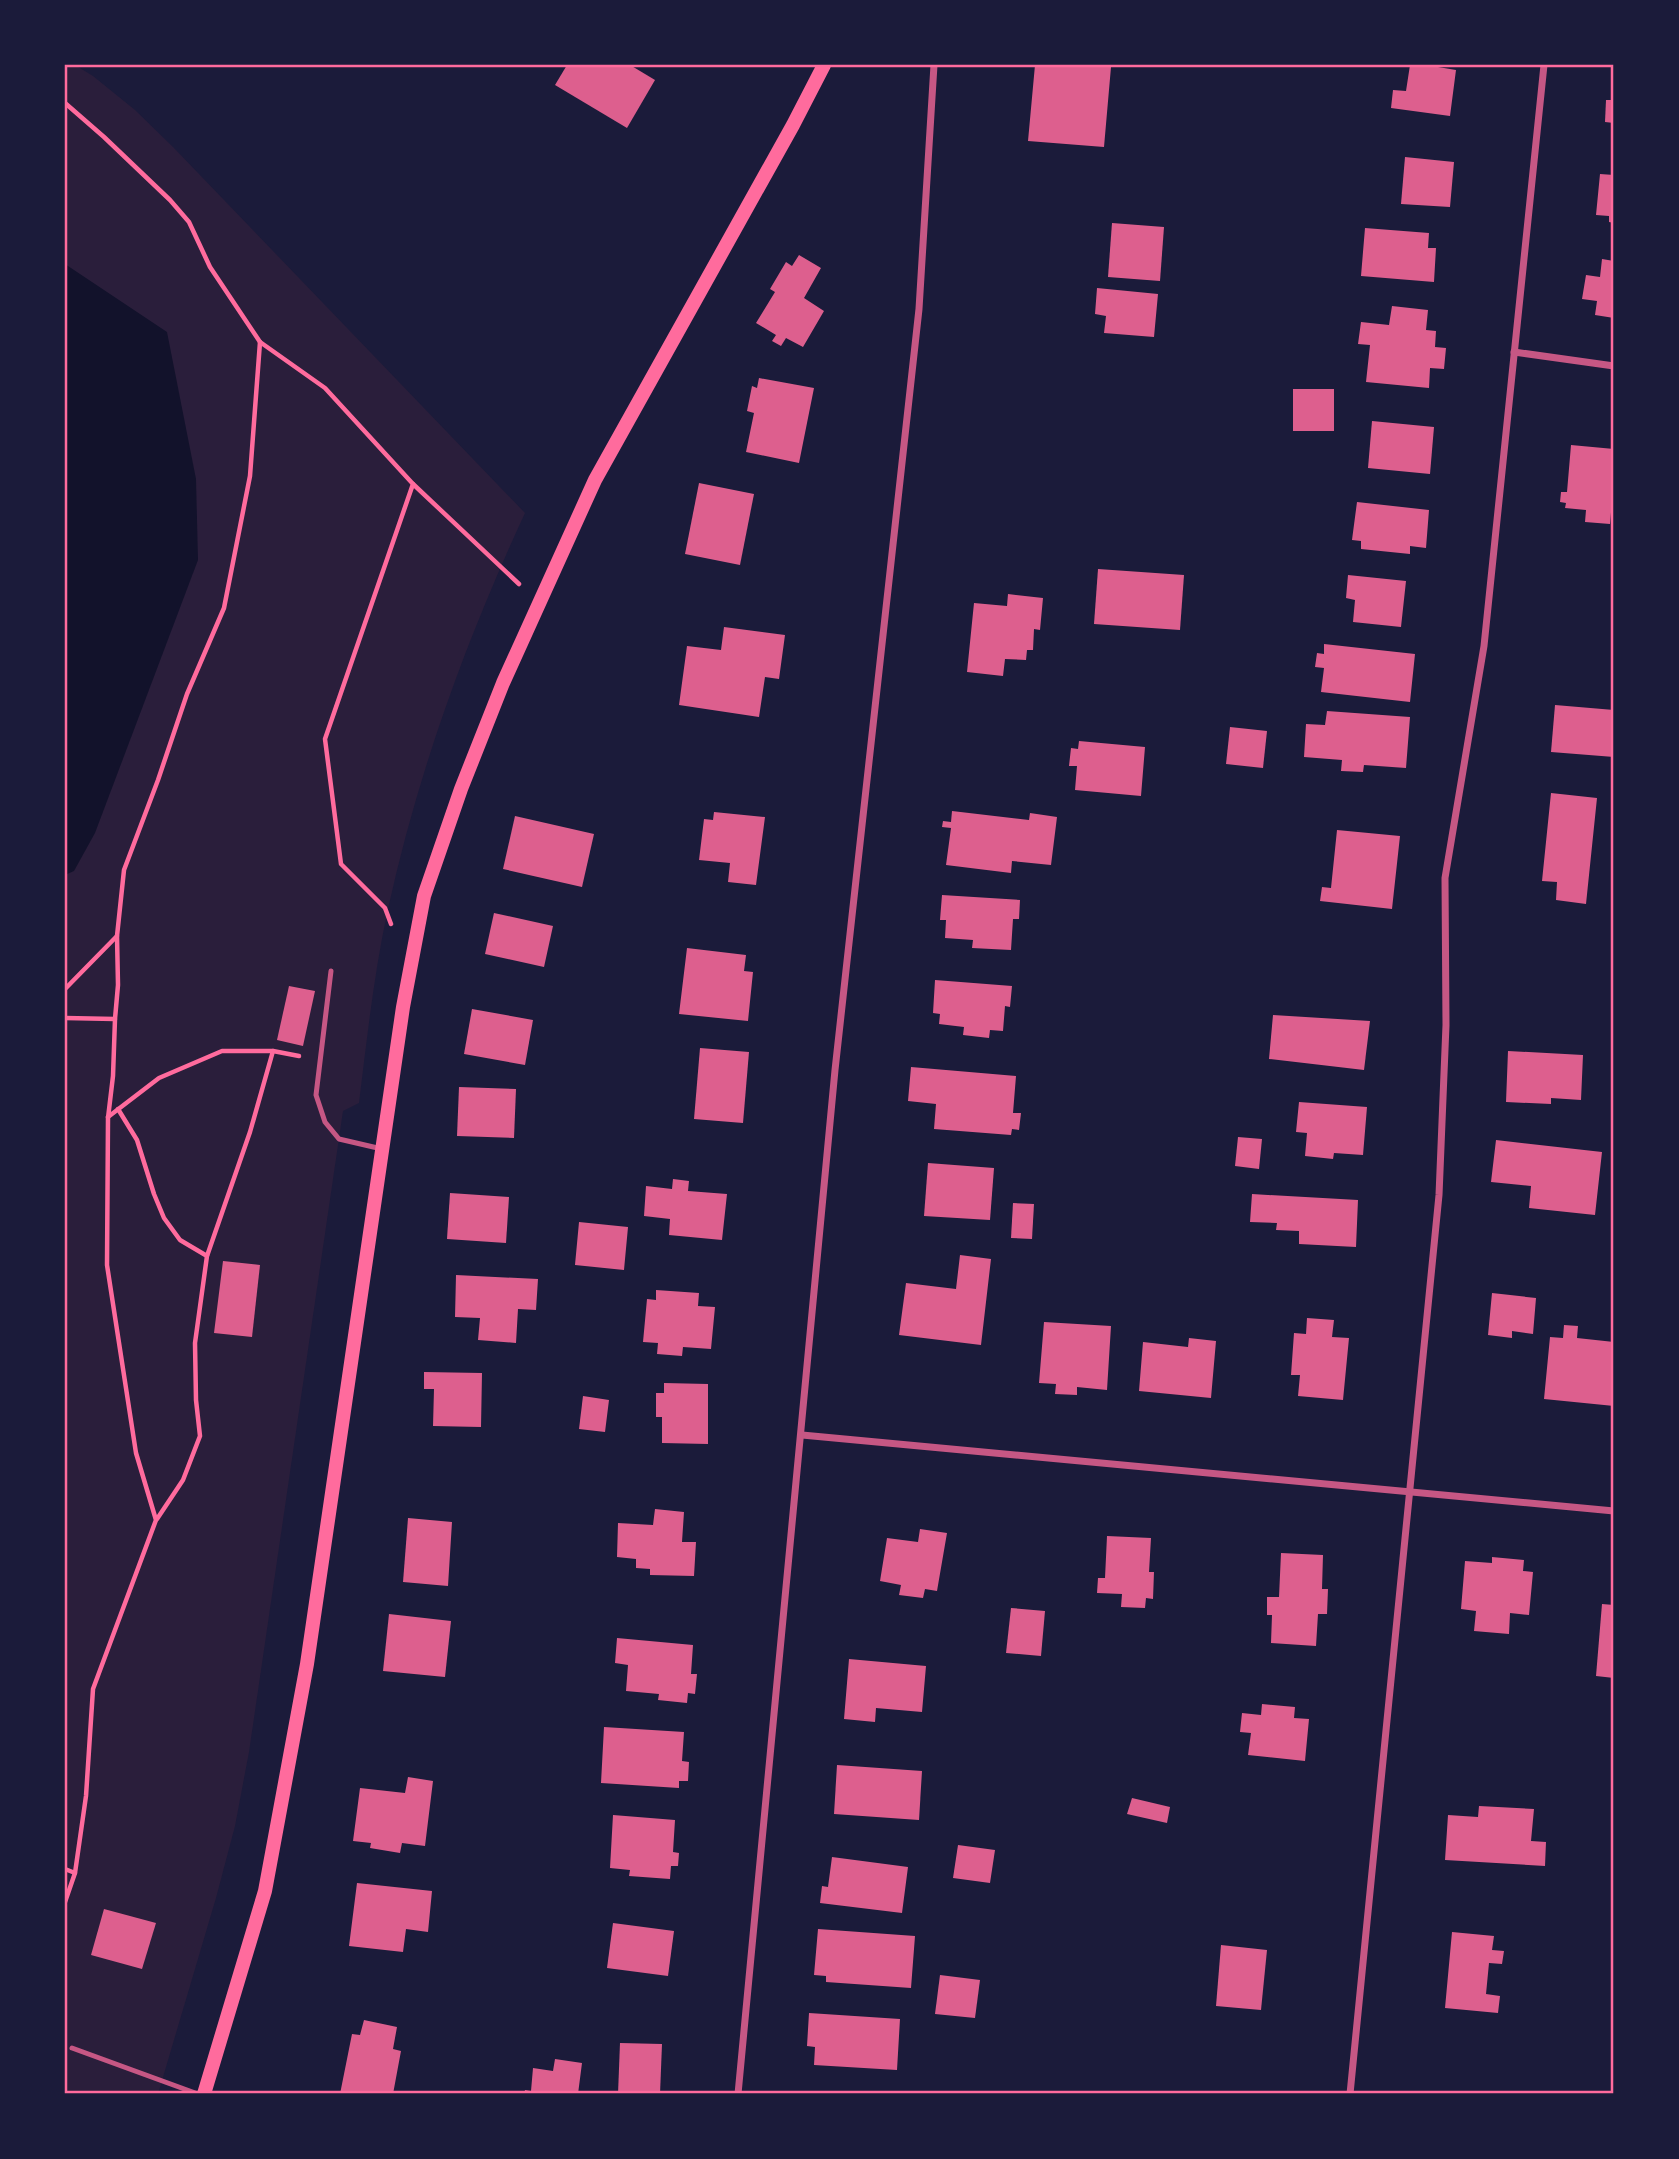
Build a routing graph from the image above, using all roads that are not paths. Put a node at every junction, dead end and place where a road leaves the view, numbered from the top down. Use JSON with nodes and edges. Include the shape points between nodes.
{"nodes":[{"id":1,"x":824,"y":65,"type":"edge"},
{"id":2,"x":934,"y":65,"type":"edge"},
{"id":3,"x":1544,"y":65,"type":"edge"},
{"id":4,"x":1514,"y":352,"type":"junction"},
{"id":5,"x":1614,"y":366,"type":"edge"},
{"id":6,"x":331,"y":971,"type":"dead end"},
{"id":7,"x":382,"y":1149,"type":"junction"},
{"id":8,"x":802,"y":1436,"type":"junction"},
{"id":9,"x":1409,"y":1492,"type":"junction"},
{"id":10,"x":1614,"y":1511,"type":"edge"},
{"id":11,"x":72,"y":2048,"type":"dead end"},
{"id":12,"x":198,"y":2094,"type":"edge"},
{"id":13,"x":204,"y":2094,"type":"edge"},
{"id":14,"x":738,"y":2094,"type":"edge"},
{"id":15,"x":1350,"y":2094,"type":"edge"}],
"edges":[{"from":1,"to":7,"type":"main road","via":[[589,493],[503,683],[424,897]]},
{"from":2,"to":8,"type":"street","via":[[919,309],[835,1070]]},
{"from":3,"to":4,"type":"street"},
{"from":4,"to":5,"type":"street"},
{"from":4,"to":9,"type":"street","via":[[1484,646],[1445,878],[1446,1025],[1439,1195]]},
{"from":6,"to":7,"type":"lane","via":[[316,1095],[325,1122],[339,1139]]},
{"from":7,"to":13,"type":"main road","via":[[309,1651],[265,1891]]},
{"from":8,"to":9,"type":"street"},
{"from":8,"to":14,"type":"street"},
{"from":9,"to":10,"type":"street"},
{"from":9,"to":15,"type":"street"},
{"from":11,"to":12,"type":"lane"}]}
